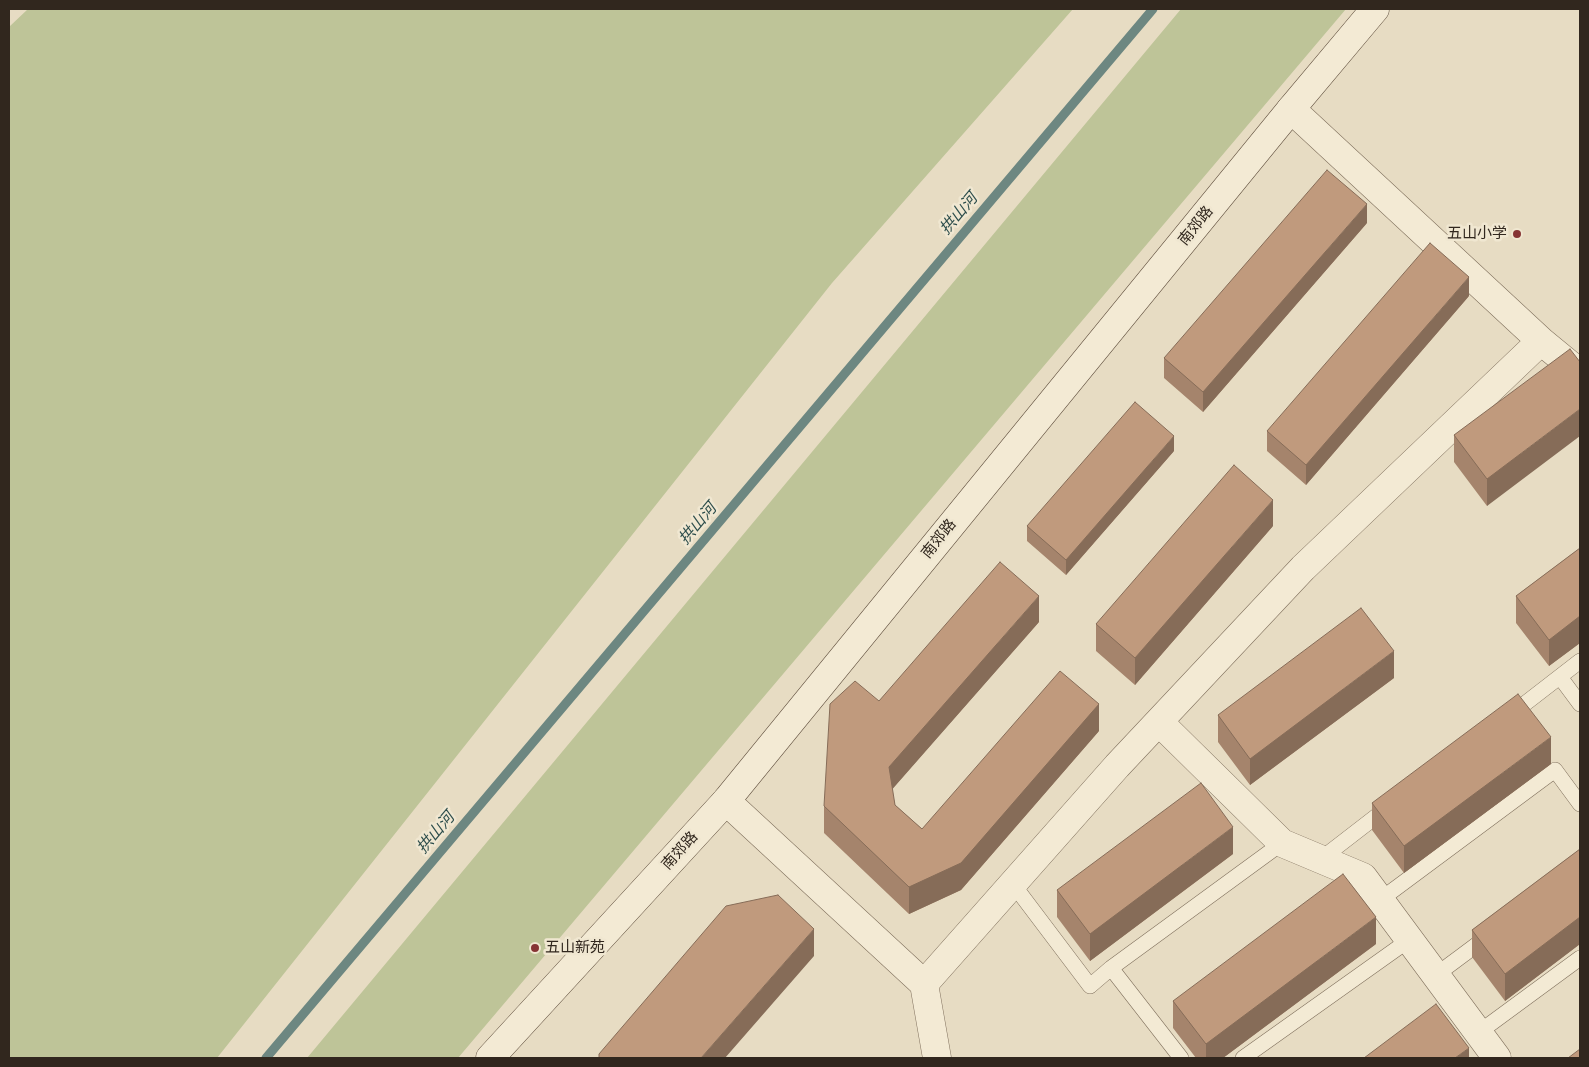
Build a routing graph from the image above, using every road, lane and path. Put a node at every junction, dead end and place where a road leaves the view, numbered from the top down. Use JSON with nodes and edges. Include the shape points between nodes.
{"nodes":[{"id":1,"x":1375,"y":9,"type":"edge"},
{"id":2,"x":1291,"y":109,"type":"junction"},
{"id":3,"x":1541,"y":341,"type":"junction"},
{"id":4,"x":1580,"y":373,"type":"edge"},
{"id":5,"x":1580,"y":661,"type":"edge"},
{"id":6,"x":1560,"y":677,"type":"junction"},
{"id":7,"x":1580,"y":704,"type":"edge"},
{"id":8,"x":1159,"y":722,"type":"junction"},
{"id":9,"x":1498,"y":724,"type":"edge"},
{"id":10,"x":1398,"y":800,"type":"edge"},
{"id":11,"x":726,"y":801,"type":"junction"},
{"id":12,"x":1580,"y":804,"type":"edge"},
{"id":13,"x":1282,"y":843,"type":"junction"},
{"id":14,"x":1321,"y":859,"type":"junction"},
{"id":15,"x":1012,"y":884,"type":"junction"},
{"id":16,"x":1380,"y":900,"type":"junction"},
{"id":17,"x":1496,"y":930,"type":"edge"},
{"id":18,"x":1410,"y":940,"type":"junction"},
{"id":19,"x":1580,"y":958,"type":"edge"},
{"id":20,"x":1111,"y":968,"type":"junction"},
{"id":21,"x":1436,"y":976,"type":"junction"},
{"id":22,"x":924,"y":984,"type":"junction"},
{"id":23,"x":1478,"y":1033,"type":"junction"},
{"id":24,"x":490,"y":1058,"type":"edge"},
{"id":25,"x":937,"y":1058,"type":"edge"},
{"id":26,"x":1181,"y":1058,"type":"edge"},
{"id":27,"x":1243,"y":1058,"type":"edge"},
{"id":28,"x":1497,"y":1058,"type":"edge"}],
"edges":[{"from":1,"to":2,"type":"street","name":"南郊路"},
{"from":2,"to":3,"type":"street"},
{"from":2,"to":11,"type":"street","name":"南郊路"},
{"from":3,"to":4,"type":"street"},
{"from":3,"to":8,"type":"street","via":[[1303,568]]},
{"from":5,"to":6,"type":"lane"},
{"from":6,"to":7,"type":"lane"},
{"from":6,"to":9,"type":"lane"},
{"from":8,"to":13,"type":"street"},
{"from":8,"to":15,"type":"street"},
{"from":10,"to":14,"type":"lane"},
{"from":11,"to":22,"type":"street"},
{"from":11,"to":24,"type":"street","name":"南郊路"},
{"from":12,"to":16,"type":"lane","via":[[1554,770]]},
{"from":13,"to":14,"type":"street"},
{"from":13,"to":20,"type":"lane"},
{"from":14,"to":16,"type":"street","via":[[1363,877]]},
{"from":15,"to":20,"type":"lane","via":[[1090,986]]},
{"from":15,"to":22,"type":"street"},
{"from":16,"to":18,"type":"street"},
{"from":17,"to":21,"type":"lane"},
{"from":18,"to":21,"type":"street"},
{"from":18,"to":27,"type":"lane"},
{"from":19,"to":23,"type":"lane"},
{"from":20,"to":26,"type":"lane"},
{"from":21,"to":23,"type":"street"},
{"from":22,"to":25,"type":"street"},
{"from":23,"to":28,"type":"street"}]}
